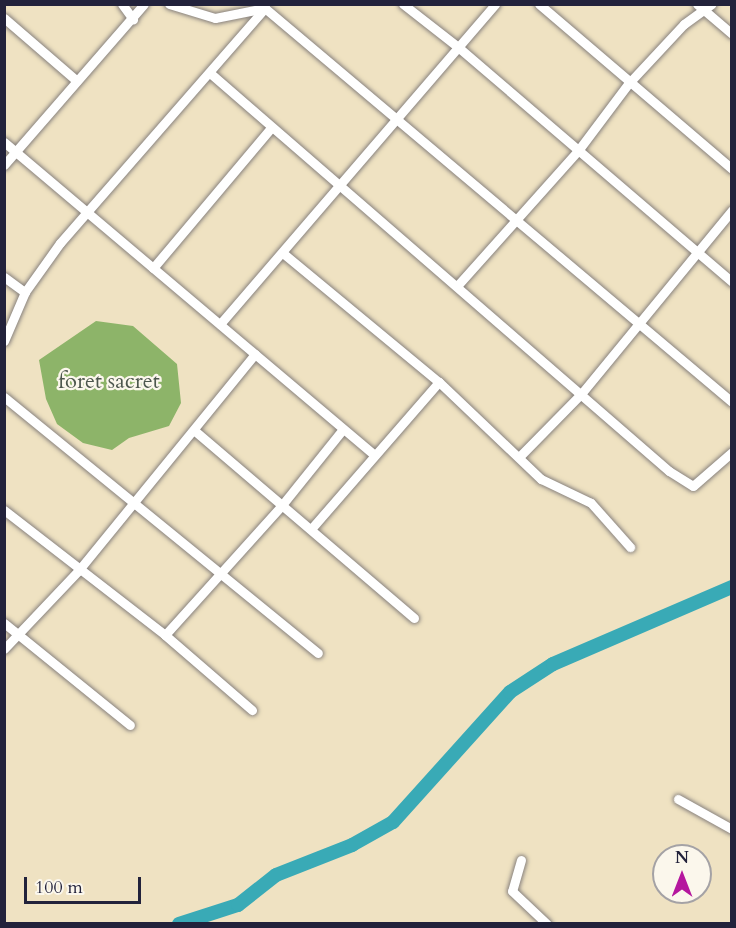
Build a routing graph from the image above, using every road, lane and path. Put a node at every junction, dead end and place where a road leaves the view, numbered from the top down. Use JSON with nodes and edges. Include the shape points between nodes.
{"nodes":[{"id":1,"x":122,"y":4,"type":"edge"},
{"id":2,"x":144,"y":4,"type":"edge"},
{"id":3,"x":169,"y":4,"type":"edge"},
{"id":4,"x":403,"y":4,"type":"edge"},
{"id":5,"x":495,"y":4,"type":"edge"},
{"id":6,"x":540,"y":4,"type":"edge"},
{"id":7,"x":263,"y":6,"type":"edge"},
{"id":8,"x":705,"y":6,"type":"edge"},
{"id":9,"x":4,"y":18,"type":"edge"},
{"id":10,"x":133,"y":19,"type":"junction"},
{"id":11,"x":732,"y":34,"type":"edge"},
{"id":12,"x":458,"y":47,"type":"junction"},
{"id":13,"x":210,"y":73,"type":"junction"},
{"id":14,"x":77,"y":81,"type":"junction"},
{"id":15,"x":628,"y":84,"type":"junction"},
{"id":16,"x":397,"y":118,"type":"junction"},
{"id":17,"x":271,"y":128,"type":"junction"},
{"id":18,"x":4,"y":142,"type":"edge"},
{"id":19,"x":16,"y":151,"type":"junction"},
{"id":20,"x":577,"y":152,"type":"junction"},
{"id":21,"x":4,"y":165,"type":"edge"},
{"id":22,"x":732,"y":169,"type":"edge"},
{"id":23,"x":341,"y":185,"type":"junction"},
{"id":24,"x":732,"y":210,"type":"edge"},
{"id":25,"x":88,"y":212,"type":"junction"},
{"id":26,"x":514,"y":221,"type":"junction"},
{"id":27,"x":696,"y":250,"type":"junction"},
{"id":28,"x":284,"y":254,"type":"junction"},
{"id":29,"x":153,"y":268,"type":"junction"},
{"id":30,"x":4,"y":277,"type":"edge"},
{"id":31,"x":732,"y":282,"type":"edge"},
{"id":32,"x":457,"y":286,"type":"junction"},
{"id":33,"x":25,"y":292,"type":"junction"},
{"id":34,"x":220,"y":324,"type":"junction"},
{"id":35,"x":640,"y":326,"type":"junction"},
{"id":36,"x":5,"y":338,"type":"edge"},
{"id":37,"x":255,"y":354,"type":"junction"},
{"id":38,"x":439,"y":382,"type":"junction"},
{"id":39,"x":581,"y":394,"type":"junction"},
{"id":40,"x":4,"y":397,"type":"edge"},
{"id":41,"x":732,"y":402,"type":"edge"},
{"id":42,"x":343,"y":429,"type":"junction"},
{"id":43,"x":195,"y":431,"type":"junction"},
{"id":44,"x":732,"y":452,"type":"edge"},
{"id":45,"x":375,"y":455,"type":"junction"},
{"id":46,"x":520,"y":455,"type":"junction"},
{"id":47,"x":134,"y":503,"type":"junction"},
{"id":48,"x":282,"y":505,"type":"junction"},
{"id":49,"x":4,"y":510,"type":"edge"},
{"id":50,"x":311,"y":530,"type":"junction"},
{"id":51,"x":630,"y":547,"type":"dead end"},
{"id":52,"x":78,"y":571,"type":"junction"},
{"id":53,"x":222,"y":574,"type":"junction"},
{"id":54,"x":414,"y":618,"type":"dead end"},
{"id":55,"x":4,"y":622,"type":"edge"},
{"id":56,"x":17,"y":634,"type":"junction"},
{"id":57,"x":165,"y":635,"type":"junction"},
{"id":58,"x":4,"y":649,"type":"edge"},
{"id":59,"x":318,"y":653,"type":"dead end"},
{"id":60,"x":252,"y":710,"type":"dead end"},
{"id":61,"x":130,"y":725,"type":"dead end"},
{"id":62,"x":678,"y":799,"type":"dead end"},
{"id":63,"x":732,"y":829,"type":"edge"},
{"id":64,"x":521,"y":860,"type":"dead end"},
{"id":65,"x":547,"y":924,"type":"edge"}],
"edges":[{"from":1,"to":10,"type":"street"},
{"from":2,"to":10,"type":"street"},
{"from":3,"to":7,"type":"street","via":[[215,18]]},
{"from":4,"to":12,"type":"street"},
{"from":5,"to":12,"type":"street"},
{"from":6,"to":15,"type":"street"},
{"from":7,"to":13,"type":"street"},
{"from":7,"to":16,"type":"street"},
{"from":8,"to":11,"type":"street"},
{"from":8,"to":15,"type":"street"},
{"from":9,"to":14,"type":"street"},
{"from":10,"to":14,"type":"street"},
{"from":12,"to":16,"type":"street"},
{"from":12,"to":20,"type":"street"},
{"from":13,"to":17,"type":"street"},
{"from":13,"to":25,"type":"street"},
{"from":14,"to":19,"type":"street"},
{"from":15,"to":20,"type":"street"},
{"from":15,"to":22,"type":"street"},
{"from":16,"to":23,"type":"street"},
{"from":16,"to":26,"type":"street"},
{"from":17,"to":23,"type":"street"},
{"from":17,"to":29,"type":"street"},
{"from":18,"to":19,"type":"street"},
{"from":19,"to":21,"type":"street"},
{"from":19,"to":25,"type":"street"},
{"from":20,"to":26,"type":"street"},
{"from":20,"to":27,"type":"street"},
{"from":23,"to":28,"type":"street"},
{"from":23,"to":32,"type":"street"},
{"from":24,"to":27,"type":"street"},
{"from":25,"to":29,"type":"street"},
{"from":25,"to":33,"type":"street"},
{"from":26,"to":32,"type":"street"},
{"from":26,"to":35,"type":"street"},
{"from":27,"to":31,"type":"street"},
{"from":27,"to":35,"type":"street"},
{"from":28,"to":34,"type":"street"},
{"from":28,"to":38,"type":"street"},
{"from":29,"to":34,"type":"street"},
{"from":30,"to":33,"type":"street"},
{"from":32,"to":39,"type":"street"},
{"from":33,"to":36,"type":"street"},
{"from":34,"to":37,"type":"street"},
{"from":35,"to":39,"type":"street"},
{"from":35,"to":41,"type":"street"},
{"from":37,"to":42,"type":"street"},
{"from":37,"to":43,"type":"street"},
{"from":38,"to":45,"type":"street"},
{"from":38,"to":46,"type":"street"},
{"from":39,"to":44,"type":"street","via":[[669,471],[693,486]]},
{"from":39,"to":46,"type":"street"},
{"from":40,"to":47,"type":"street"},
{"from":42,"to":45,"type":"street"},
{"from":42,"to":48,"type":"street"},
{"from":43,"to":47,"type":"street"},
{"from":43,"to":48,"type":"street"},
{"from":45,"to":50,"type":"street"},
{"from":46,"to":51,"type":"street","via":[[541,479],[591,503]]},
{"from":47,"to":52,"type":"street"},
{"from":47,"to":53,"type":"street"},
{"from":48,"to":50,"type":"street"},
{"from":48,"to":53,"type":"street"},
{"from":49,"to":52,"type":"street"},
{"from":50,"to":54,"type":"street"},
{"from":52,"to":56,"type":"street"},
{"from":52,"to":57,"type":"street"},
{"from":53,"to":57,"type":"street"},
{"from":53,"to":59,"type":"street"},
{"from":55,"to":56,"type":"street"},
{"from":56,"to":58,"type":"street"},
{"from":56,"to":61,"type":"street"},
{"from":57,"to":60,"type":"street"},
{"from":62,"to":63,"type":"street"},
{"from":64,"to":65,"type":"street","via":[[512,891]]}]}
